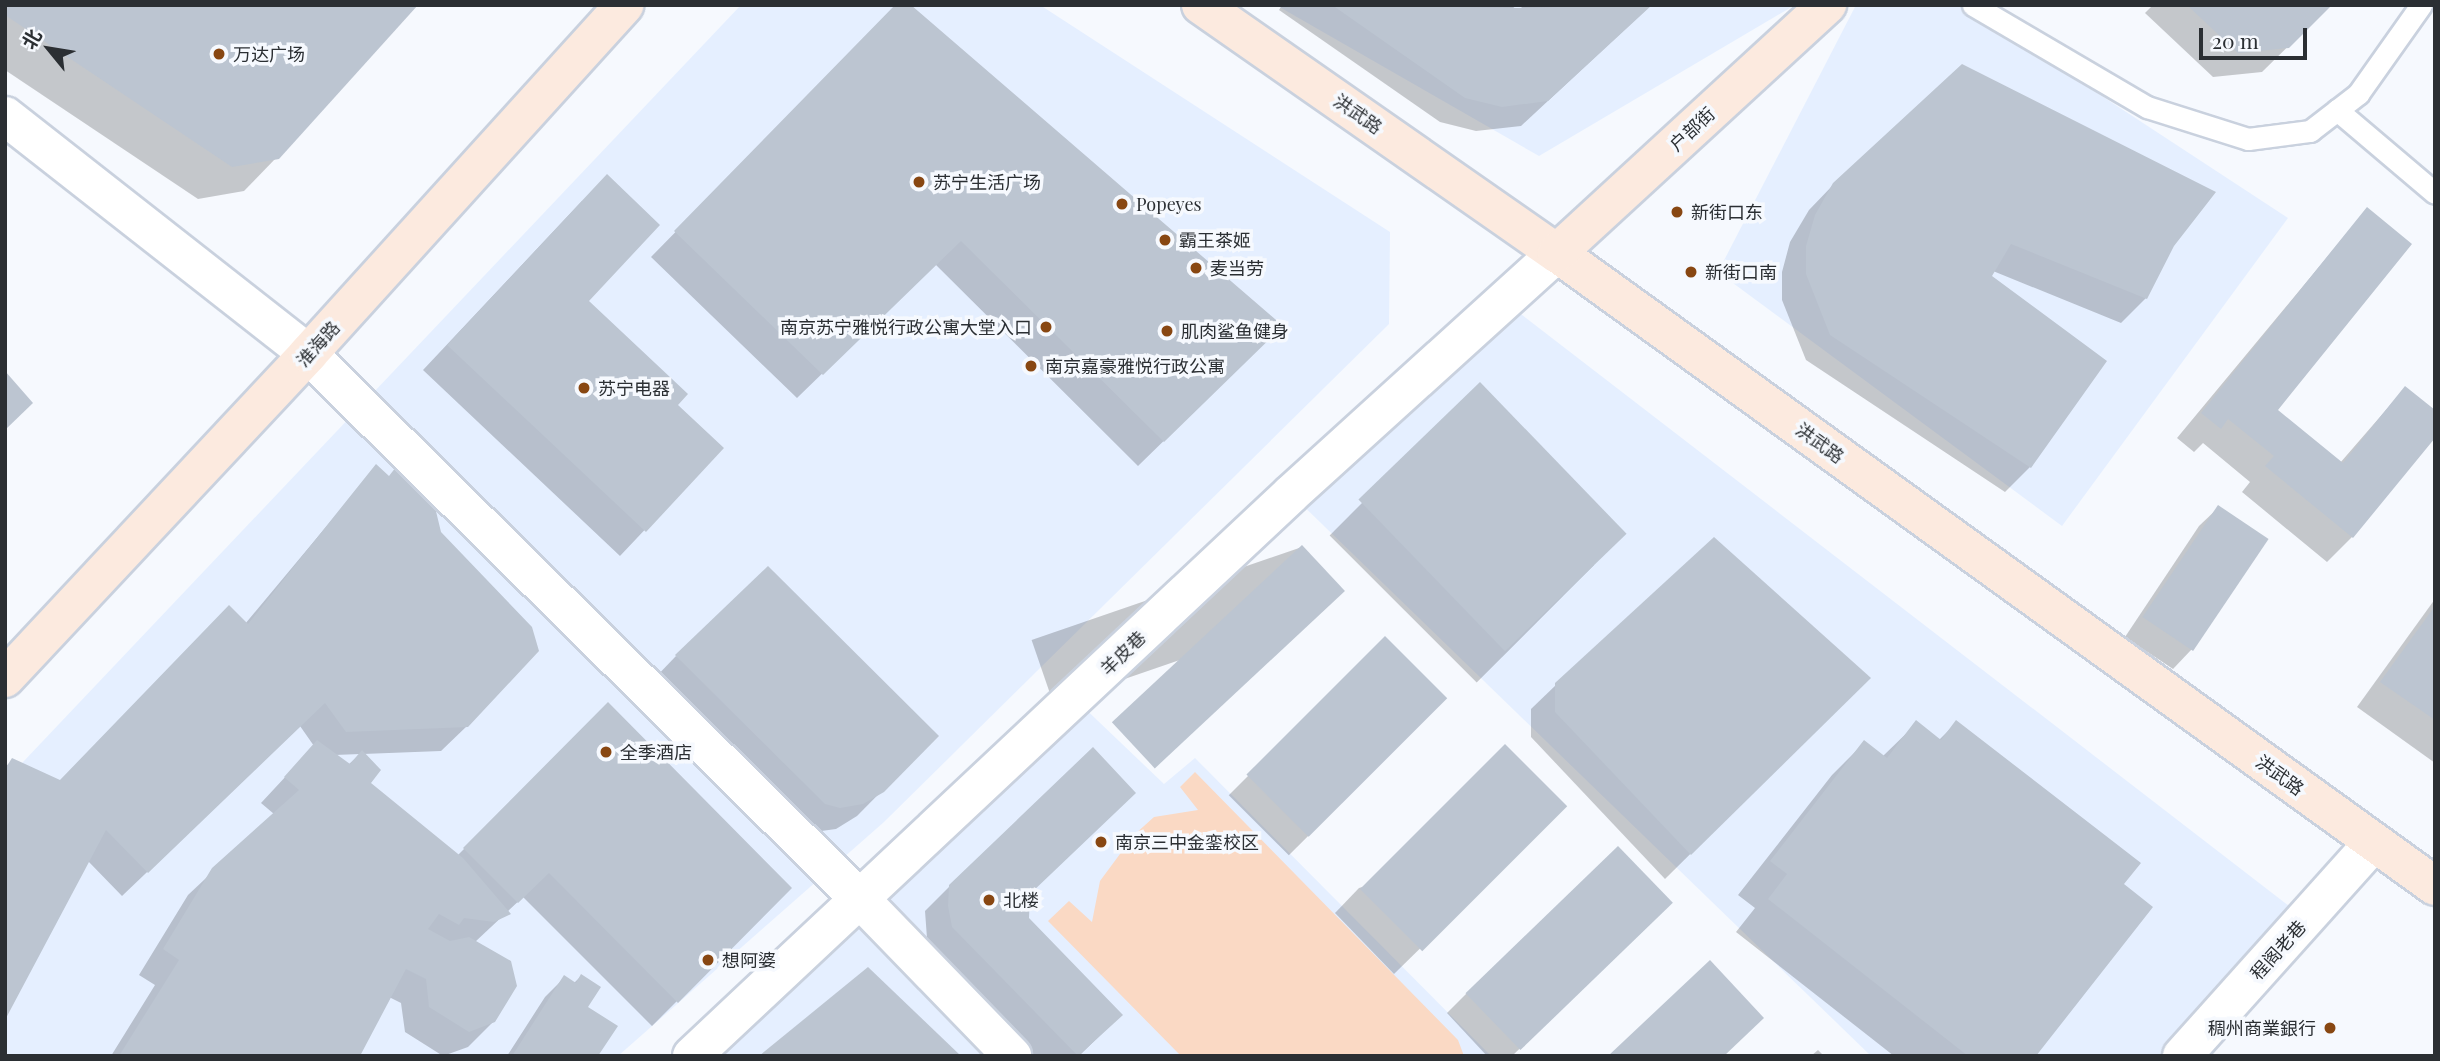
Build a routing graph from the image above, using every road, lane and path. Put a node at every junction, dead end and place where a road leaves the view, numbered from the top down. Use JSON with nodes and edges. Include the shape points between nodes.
{"nodes":[{"id":1,"x":625,"y":5,"type":"edge"},
{"id":2,"x":1201,"y":5,"type":"edge"},
{"id":3,"x":1826,"y":5,"type":"edge"},
{"id":4,"x":1973,"y":5,"type":"edge"},
{"id":5,"x":2421,"y":5,"type":"edge"},
{"id":6,"x":2337,"y":110,"type":"junction"},
{"id":7,"x":5,"y":116,"type":"edge"},
{"id":8,"x":2435,"y":193,"type":"edge"},
{"id":9,"x":1557,"y":253,"type":"junction"},
{"id":10,"x":308,"y":354,"type":"junction"},
{"id":11,"x":5,"y":678,"type":"edge"},
{"id":12,"x":2373,"y":843,"type":"junction"},
{"id":13,"x":2435,"y":886,"type":"edge"},
{"id":14,"x":862,"y":901,"type":"junction"},
{"id":15,"x":692,"y":1056,"type":"edge"},
{"id":16,"x":1012,"y":1056,"type":"edge"},
{"id":17,"x":2182,"y":1056,"type":"edge"}],
"edges":[{"from":1,"to":10,"type":"main road","name":"淮海路"},
{"from":2,"to":9,"type":"main road","name":"洪武路"},
{"from":3,"to":9,"type":"main road","name":"户部街"},
{"from":4,"to":6,"type":"lane","via":[[2147,107],[2248,139],[2310,131]]},
{"from":5,"to":6,"type":"lane","via":[[2358,94]]},
{"from":6,"to":8,"type":"lane"},
{"from":7,"to":10,"type":"street"},
{"from":9,"to":12,"type":"main road","name":"洪武路"},
{"from":9,"to":14,"type":"street","name":"羊皮巷","via":[[1291,494]]},
{"from":10,"to":11,"type":"main road","name":"淮海路"},
{"from":10,"to":14,"type":"street"},
{"from":12,"to":13,"type":"main road","name":"洪武路"},
{"from":12,"to":17,"type":"street","name":"程阁老巷"},
{"from":14,"to":15,"type":"street","name":"羊皮巷"},
{"from":14,"to":16,"type":"street"}]}
